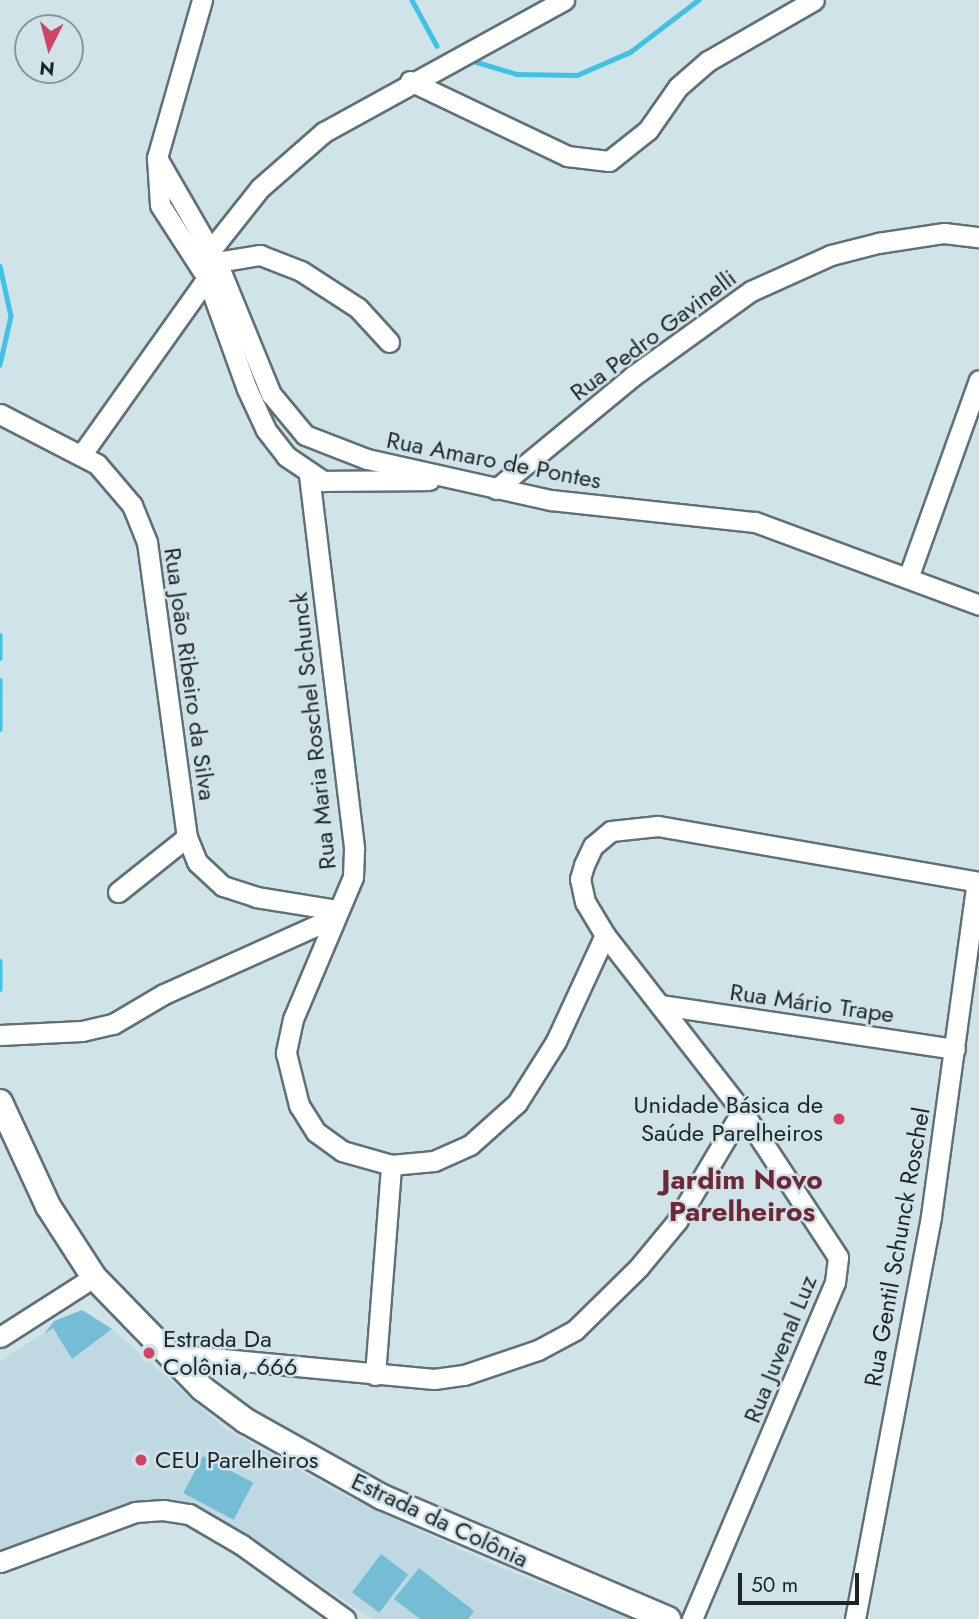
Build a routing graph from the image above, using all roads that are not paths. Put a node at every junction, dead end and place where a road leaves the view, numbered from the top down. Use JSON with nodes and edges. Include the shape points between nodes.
{"nodes":[{"id":1,"x":202,"y":0,"type":"edge"},
{"id":2,"x":564,"y":0,"type":"edge"},
{"id":3,"x":814,"y":0,"type":"edge"},
{"id":4,"x":410,"y":81,"type":"junction"},
{"id":5,"x":157,"y":158,"type":"junction"},
{"id":6,"x":979,"y":237,"type":"edge"},
{"id":7,"x":211,"y":264,"type":"junction"},
{"id":8,"x":389,"y":342,"type":"dead end"},
{"id":9,"x":979,"y":380,"type":"edge"},
{"id":10,"x":0,"y":414,"type":"edge"},
{"id":11,"x":82,"y":454,"type":"junction"},
{"id":12,"x":309,"y":474,"type":"junction"},
{"id":13,"x":447,"y":478,"type":"junction"},
{"id":14,"x":496,"y":489,"type":"junction"},
{"id":15,"x":908,"y":578,"type":"junction"},
{"id":16,"x":979,"y":605,"type":"edge"},
{"id":17,"x":187,"y":836,"type":"junction"},
{"id":18,"x":978,"y":882,"type":"edge"},
{"id":19,"x":118,"y":892,"type":"dead end"},
{"id":20,"x":335,"y":914,"type":"junction"},
{"id":21,"x":605,"y":935,"type":"junction"},
{"id":22,"x":661,"y":1005,"type":"junction"},
{"id":23,"x":0,"y":1035,"type":"edge"},
{"id":24,"x":955,"y":1049,"type":"junction"},
{"id":25,"x":0,"y":1102,"type":"edge"},
{"id":26,"x":742,"y":1111,"type":"junction"},
{"id":27,"x":391,"y":1165,"type":"junction"},
{"id":28,"x":94,"y":1277,"type":"junction"},
{"id":29,"x":3,"y":1328,"type":"edge"},
{"id":30,"x":170,"y":1354,"type":"junction"},
{"id":31,"x":376,"y":1375,"type":"junction"},
{"id":32,"x":0,"y":1562,"type":"edge"},
{"id":33,"x":694,"y":1615,"type":"edge"},
{"id":34,"x":345,"y":1619,"type":"edge"},
{"id":35,"x":668,"y":1619,"type":"edge"},
{"id":36,"x":855,"y":1619,"type":"edge"}],
"edges":[{"from":1,"to":5,"type":"street","name":"Rua Amaro de Pontes"},
{"from":2,"to":4,"type":"street"},
{"from":3,"to":4,"type":"street","via":[[708,61],[678,87],[648,130],[609,161],[567,156]]},
{"from":4,"to":7,"type":"street","via":[[304,148],[260,188]]},
{"from":5,"to":7,"type":"street","name":"Rua Amaro de Pontes"},
{"from":5,"to":7,"type":"street","name":"Rua Amaro de Pontes","via":[[154,176],[160,205]]},
{"from":6,"to":14,"type":"street","name":"Rua Pedro Gavinelli","via":[[944,233],[878,243],[831,255],[751,291],[633,376]]},
{"from":7,"to":8,"type":"street","via":[[260,255],[301,271],[358,308]]},
{"from":7,"to":11,"type":"street"},
{"from":7,"to":12,"type":"street","name":"Rua Amaro de Pontes","via":[[266,430]]},
{"from":7,"to":13,"type":"street","name":"Rua Amaro de Pontes","via":[[287,419],[328,447]]},
{"from":9,"to":15,"type":"street"},
{"from":10,"to":11,"type":"street","name":"Rua João Ribeiro da Silva"},
{"from":11,"to":17,"type":"street","name":"Rua João Ribeiro da Silva","via":[[124,493],[147,542]]},
{"from":12,"to":13,"type":"street","via":[[342,484]]},
{"from":12,"to":20,"type":"street","name":"Rua Maria Roschel Schunck","via":[[354,849],[353,877]]},
{"from":13,"to":14,"type":"street","name":"Rua Amaro de Pontes"},
{"from":14,"to":15,"type":"street","name":"Rua Amaro de Pontes","via":[[588,506],[755,522]]},
{"from":15,"to":16,"type":"street","name":"Rua Amaro de Pontes"},
{"from":17,"to":19,"type":"street"},
{"from":17,"to":20,"type":"street","name":"Rua João Ribeiro da Silva","via":[[197,862],[223,886]]},
{"from":18,"to":21,"type":"street","name":"Rua Juvenal Luz","via":[[728,835],[636,825],[601,838],[580,879],[585,902]]},
{"from":18,"to":24,"type":"street","name":"Rua Gentil Schunck Roschel"},
{"from":20,"to":23,"type":"street","via":[[164,994],[113,1024],[82,1031]]},
{"from":20,"to":27,"type":"street","name":"Rua Maria Roschel Schunck","via":[[293,1019],[286,1053],[291,1083],[316,1132],[342,1151]]},
{"from":21,"to":22,"type":"street","name":"Rua Juvenal Luz"},
{"from":21,"to":27,"type":"street","name":"Rua Maria Roschel Schunck","via":[[556,1041],[502,1119],[470,1145],[434,1161]]},
{"from":22,"to":24,"type":"street","name":"Rua Mário Trape"},
{"from":22,"to":26,"type":"street","name":"Rua Juvenal Luz"},
{"from":24,"to":36,"type":"street","name":"Rua Gentil Schunck Roschel","via":[[931,1216]]},
{"from":25,"to":28,"type":"main road","name":"Estrada da Colônia","via":[[48,1206]]},
{"from":26,"to":31,"type":"street","via":[[677,1221],[575,1330],[538,1350],[464,1375]]},
{"from":26,"to":33,"type":"street","name":"Rua Juvenal Luz","via":[[838,1257],[839,1268]]},
{"from":27,"to":31,"type":"street"},
{"from":28,"to":29,"type":"street"},
{"from":28,"to":30,"type":"main road","name":"Estrada da Colônia"},
{"from":30,"to":31,"type":"street"},
{"from":30,"to":35,"type":"main road","name":"Estrada da Colônia","via":[[203,1389],[246,1420],[382,1497]]},
{"from":32,"to":34,"type":"street","via":[[135,1512],[189,1514],[281,1568]]}]}
